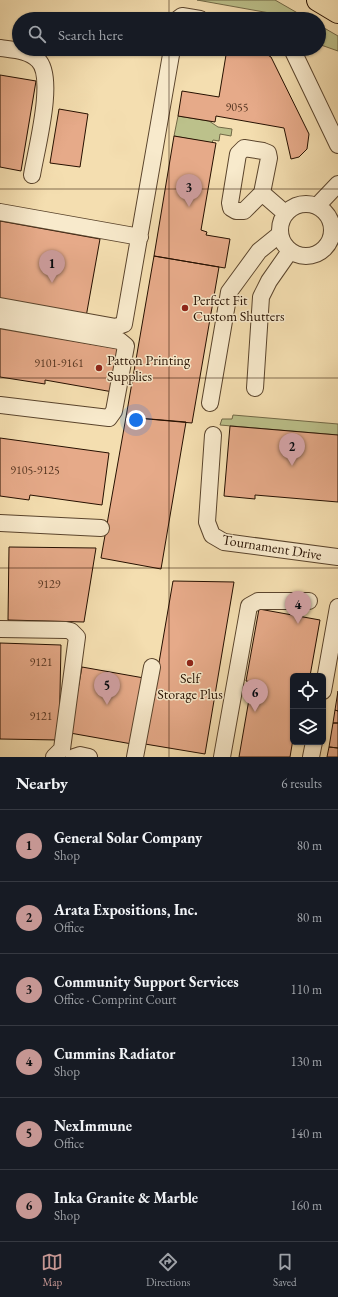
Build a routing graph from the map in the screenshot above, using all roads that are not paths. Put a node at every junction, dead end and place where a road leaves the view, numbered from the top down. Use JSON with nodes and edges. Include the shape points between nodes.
{"nodes":[{"id":1,"x":318,"y":0,"type":"edge"},
{"id":2,"x":338,"y":12,"type":"edge"},
{"id":3,"x":0,"y":48,"type":"edge"},
{"id":4,"x":12,"y":50,"type":"edge"},
{"id":5,"x":33,"y":56,"type":"edge"},
{"id":6,"x":171,"y":56,"type":"edge"},
{"id":7,"x":295,"y":56,"type":"edge"},
{"id":8,"x":338,"y":145,"type":"edge"},
{"id":9,"x":32,"y":175,"type":"dead end"},
{"id":10,"x":338,"y":184,"type":"edge"},
{"id":11,"x":262,"y":193,"type":"dead end"},
{"id":12,"x":317,"y":206,"type":"junction"},
{"id":13,"x":0,"y":212,"type":"edge"},
{"id":14,"x":285,"y":213,"type":"junction"},
{"id":15,"x":280,"y":234,"type":"junction"},
{"id":16,"x":140,"y":237,"type":"junction"},
{"id":17,"x":290,"y":251,"type":"junction"},
{"id":18,"x":0,"y":306,"type":"edge"},
{"id":19,"x":0,"y":320,"type":"edge"},
{"id":20,"x":254,"y":388,"type":"dead end"},
{"id":21,"x":210,"y":403,"type":"dead end"},
{"id":22,"x":0,"y":405,"type":"edge"},
{"id":23,"x":213,"y":435,"type":"dead end"},
{"id":24,"x":0,"y":524,"type":"edge"},
{"id":25,"x":101,"y":528,"type":"dead end"},
{"id":26,"x":338,"y":557,"type":"edge"},
{"id":27,"x":309,"y":601,"type":"dead end"},
{"id":28,"x":338,"y":607,"type":"edge"},
{"id":29,"x":0,"y":629,"type":"edge"},
{"id":30,"x":152,"y":667,"type":"dead end"},
{"id":31,"x":326,"y":674,"type":"edge"},
{"id":32,"x":313,"y":745,"type":"edge"},
{"id":33,"x":54,"y":757,"type":"edge"},
{"id":34,"x":74,"y":757,"type":"edge"},
{"id":35,"x":89,"y":757,"type":"edge"},
{"id":36,"x":136,"y":757,"type":"edge"},
{"id":37,"x":222,"y":757,"type":"edge"},
{"id":38,"x":311,"y":757,"type":"edge"}],
"edges":[{"from":1,"to":2,"type":"highway"},
{"from":3,"to":4,"type":"street"},
{"from":5,"to":9,"type":"street","via":[[42,65],[46,92]]},
{"from":6,"to":16,"type":"street"},
{"from":7,"to":8,"type":"street"},
{"from":10,"to":12,"type":"street"},
{"from":11,"to":14,"type":"street"},
{"from":12,"to":14,"type":"street","via":[[303,203]]},
{"from":12,"to":17,"type":"street","via":[[324,210],[332,224],[327,247],[321,252],[305,256]]},
{"from":13,"to":16,"type":"street"},
{"from":14,"to":15,"type":"street","via":[[280,223]]},
{"from":15,"to":17,"type":"street"},
{"from":15,"to":21,"type":"street","via":[[259,251],[228,292]]},
{"from":16,"to":18,"type":"street","via":[[122,326]]},
{"from":17,"to":20,"type":"street","via":[[268,281],[261,298]]},
{"from":19,"to":22,"type":"street","via":[[120,341],[125,344],[126,349],[112,416],[106,418]]},
{"from":23,"to":26,"type":"street","name":"Tournament Drive","via":[[207,522],[212,535],[224,542]]},
{"from":24,"to":25,"type":"street"},
{"from":27,"to":37,"type":"street","via":[[258,601],[249,606]]},
{"from":28,"to":31,"type":"street"},
{"from":29,"to":33,"type":"street","via":[[66,630],[77,637],[62,749]]},
{"from":30,"to":36,"type":"street"},
{"from":32,"to":38,"type":"street"},
{"from":34,"to":35,"type":"street"}]}
